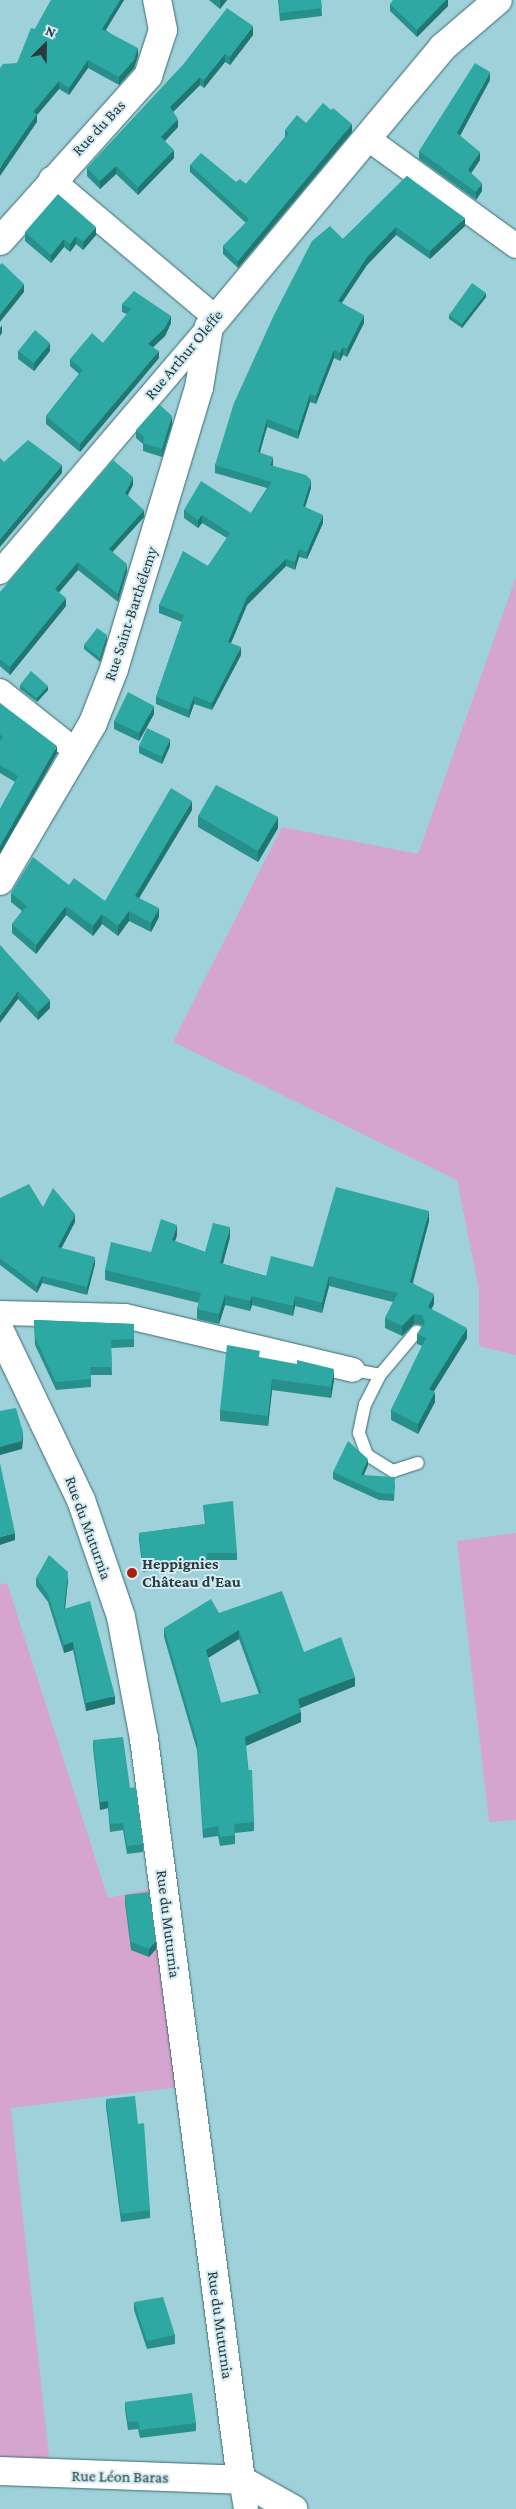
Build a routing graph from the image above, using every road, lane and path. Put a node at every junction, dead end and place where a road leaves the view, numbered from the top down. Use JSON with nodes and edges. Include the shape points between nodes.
{"nodes":[{"id":1,"x":157,"y":0,"type":"edge"},
{"id":2,"x":498,"y":0,"type":"edge"},
{"id":3,"x":367,"y":138,"type":"junction"},
{"id":4,"x":51,"y":179,"type":"junction"},
{"id":5,"x":0,"y":241,"type":"edge"},
{"id":6,"x":516,"y":246,"type":"edge"},
{"id":7,"x":212,"y":322,"type":"junction"},
{"id":8,"x":0,"y":572,"type":"edge"},
{"id":9,"x":0,"y":691,"type":"edge"},
{"id":10,"x":76,"y":751,"type":"junction"},
{"id":11,"x":0,"y":882,"type":"edge"},
{"id":12,"x":0,"y":1313,"type":"edge"},
{"id":13,"x":0,"y":1331,"type":"edge"},
{"id":14,"x":417,"y":1331,"type":"edge"},
{"id":15,"x":353,"y":1370,"type":"joint"},
{"id":16,"x":380,"y":1374,"type":"junction"},
{"id":17,"x":418,"y":1463,"type":"dead end"},
{"id":18,"x":0,"y":2471,"type":"edge"},
{"id":19,"x":241,"y":2480,"type":"junction"},
{"id":20,"x":246,"y":2509,"type":"edge"},
{"id":21,"x":294,"y":2509,"type":"edge"}],
"edges":[{"from":1,"to":4,"type":"street","name":"Rue du Bas","via":[[163,30],[148,76]]},
{"from":2,"to":3,"type":"street","name":"Rue Arthur Oleffe","via":[[444,47]]},
{"from":3,"to":6,"type":"street"},
{"from":3,"to":7,"type":"street","name":"Rue Arthur Oleffe"},
{"from":4,"to":5,"type":"street","name":"Rue du Bas"},
{"from":4,"to":7,"type":"street"},
{"from":7,"to":8,"type":"street","name":"Rue Arthur Oleffe"},
{"from":7,"to":10,"type":"street","name":"Rue Saint-Barthélemy","via":[[199,388],[161,521],[114,669]]},
{"from":9,"to":10,"type":"street"},
{"from":10,"to":11,"type":"street","name":"Rue Saint-Barthélemy"},
{"from":12,"to":15,"type":"street","via":[[125,1316]]},
{"from":13,"to":19,"type":"street","name":"Rue du Muturnia","via":[[81,1500],[120,1617],[144,1739]]},
{"from":14,"to":16,"type":"lane"},
{"from":15,"to":16,"type":"lane"},
{"from":16,"to":17,"type":"lane","via":[[365,1404],[359,1433],[367,1455],[393,1471]]},
{"from":18,"to":19,"type":"street","name":"Rue Léon Baras"},
{"from":19,"to":20,"type":"street"},
{"from":19,"to":21,"type":"street"}]}
